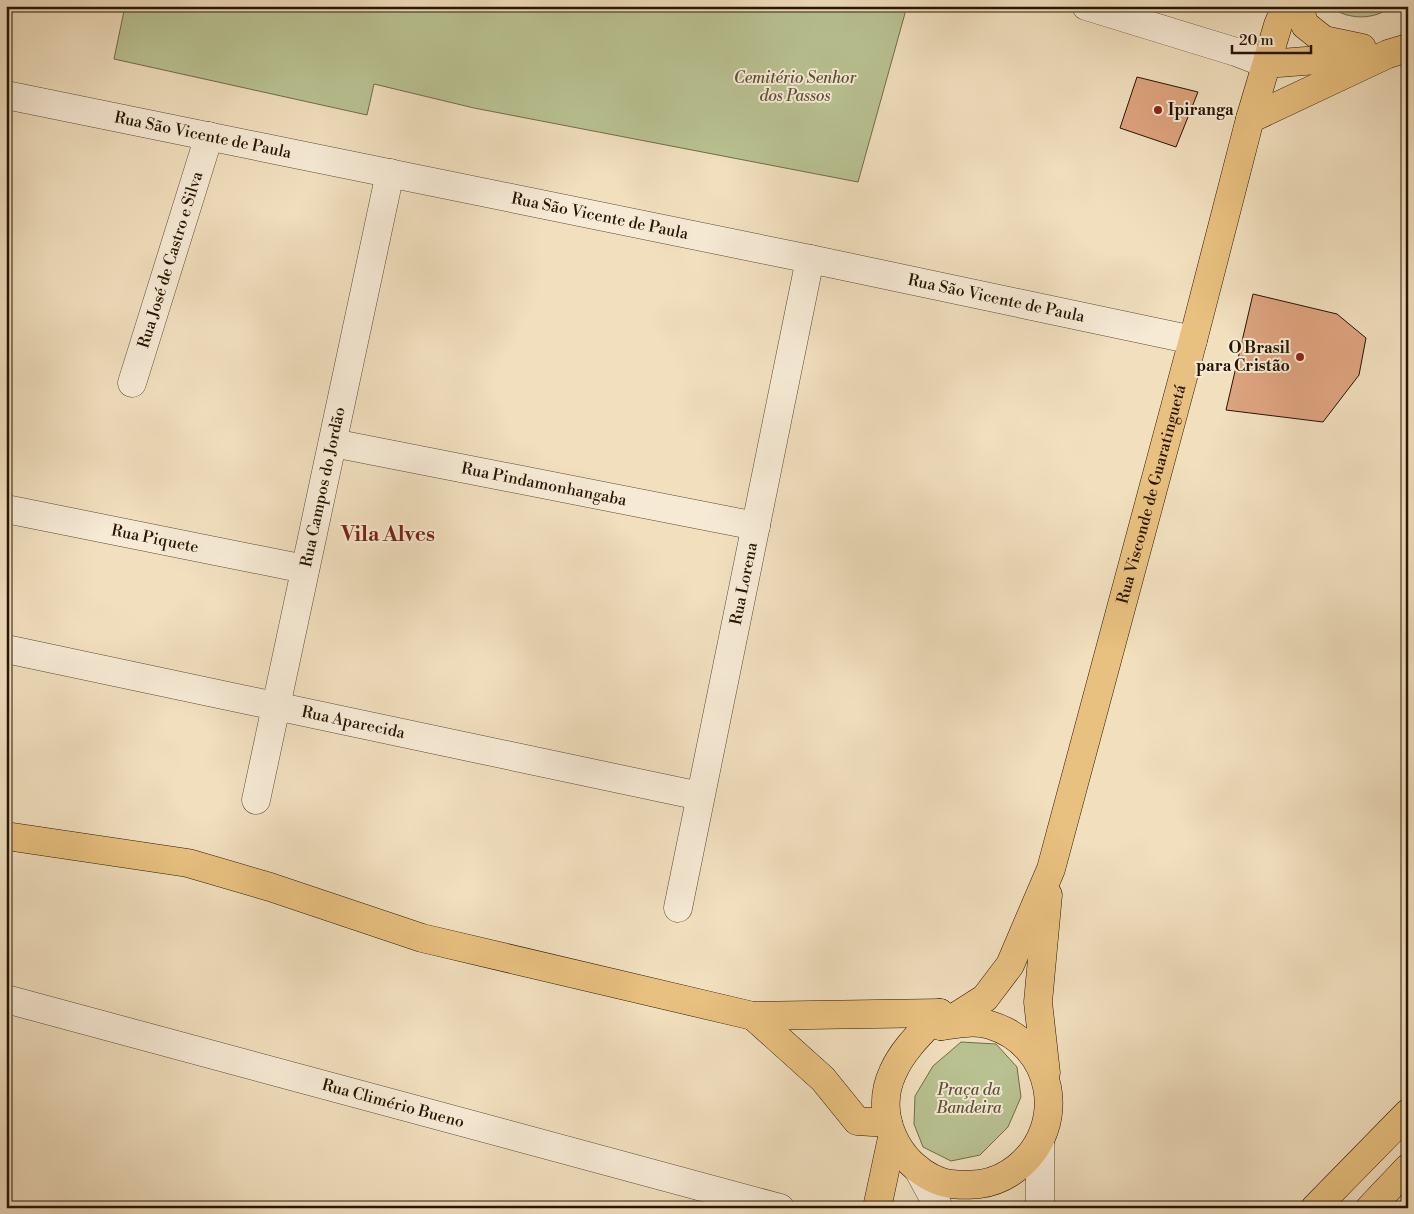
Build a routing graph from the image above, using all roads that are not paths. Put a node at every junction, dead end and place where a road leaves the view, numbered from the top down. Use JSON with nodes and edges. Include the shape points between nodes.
{"nodes":[{"id":1,"x":1086,"y":6,"type":"edge"},
{"id":2,"x":1286,"y":6,"type":"edge"},
{"id":3,"x":1298,"y":6,"type":"edge"},
{"id":4,"x":1401,"y":47,"type":"edge"},
{"id":5,"x":1267,"y":64,"type":"junction"},
{"id":6,"x":6,"y":95,"type":"edge"},
{"id":7,"x":1250,"y":119,"type":"junction"},
{"id":8,"x":209,"y":136,"type":"junction"},
{"id":9,"x":390,"y":174,"type":"junction"},
{"id":10,"x":810,"y":259,"type":"junction"},
{"id":11,"x":1193,"y":340,"type":"junction"},
{"id":12,"x":132,"y":383,"type":"dead end"},
{"id":13,"x":333,"y":443,"type":"junction"},
{"id":14,"x":6,"y":509,"type":"edge"},
{"id":15,"x":756,"y":526,"type":"junction"},
{"id":16,"x":306,"y":569,"type":"junction"},
{"id":17,"x":6,"y":649,"type":"edge"},
{"id":18,"x":276,"y":706,"type":"junction"},
{"id":19,"x":700,"y":796,"type":"junction"},
{"id":20,"x":256,"y":800,"type":"dead end"},
{"id":21,"x":6,"y":836,"type":"edge"},
{"id":22,"x":1051,"y":868,"type":"junction"},
{"id":23,"x":678,"y":908,"type":"dead end"},
{"id":24,"x":6,"y":999,"type":"edge"},
{"id":25,"x":753,"y":1016,"type":"junction"},
{"id":26,"x":940,"y":1020,"type":"junction"},
{"id":27,"x":1049,"y":1095,"type":"junction"},
{"id":28,"x":1408,"y":1113,"type":"edge"},
{"id":29,"x":890,"y":1130,"type":"junction"},
{"id":30,"x":1040,"y":1141,"type":"junction"},
{"id":31,"x":1408,"y":1168,"type":"edge"},
{"id":32,"x":918,"y":1169,"type":"junction"},
{"id":33,"x":989,"y":1183,"type":"junction"},
{"id":34,"x":780,"y":1208,"type":"edge"},
{"id":35,"x":877,"y":1208,"type":"edge"},
{"id":36,"x":939,"y":1208,"type":"edge"},
{"id":37,"x":972,"y":1208,"type":"edge"},
{"id":38,"x":1040,"y":1208,"type":"edge"},
{"id":39,"x":1315,"y":1208,"type":"edge"},
{"id":40,"x":1370,"y":1208,"type":"edge"}],
"edges":[{"from":1,"to":5,"type":"street"},
{"from":2,"to":5,"type":"main road","name":"Rua Visconde de Guaratinguetá"},
{"from":3,"to":4,"type":"main road","via":[[1305,25],[1324,40]]},
{"from":4,"to":5,"type":"main road"},
{"from":4,"to":7,"type":"main road"},
{"from":5,"to":7,"type":"main road","name":"Rua Visconde de Guaratinguetá"},
{"from":6,"to":8,"type":"street","name":"Rua São Vicente de Paula"},
{"from":7,"to":11,"type":"main road","name":"Rua Visconde de Guaratinguetá"},
{"from":8,"to":9,"type":"street","name":"Rua São Vicente de Paula"},
{"from":8,"to":12,"type":"street","name":"Rua José de Castro e Silva"},
{"from":9,"to":10,"type":"street","name":"Rua São Vicente de Paula"},
{"from":9,"to":13,"type":"street","name":"Rua Campos do Jordão"},
{"from":10,"to":11,"type":"street","name":"Rua São Vicente de Paula"},
{"from":10,"to":15,"type":"street","name":"Rua Lorena"},
{"from":11,"to":22,"type":"main road","name":"Rua Visconde de Guaratinguetá"},
{"from":13,"to":15,"type":"street","name":"Rua Pindamonhangaba"},
{"from":13,"to":16,"type":"street","name":"Rua Campos do Jordão"},
{"from":14,"to":16,"type":"street","name":"Rua Piquete"},
{"from":15,"to":19,"type":"street","name":"Rua Lorena"},
{"from":16,"to":18,"type":"street","name":"Rua Campos do Jordão"},
{"from":17,"to":18,"type":"street","name":"Rua Aparecida"},
{"from":18,"to":19,"type":"street","name":"Rua Aparecida"},
{"from":18,"to":20,"type":"street","name":"Rua Campos do Jordão"},
{"from":19,"to":23,"type":"street","name":"Rua Lorena"},
{"from":21,"to":25,"type":"main road","via":[[188,863],[422,938]]},
{"from":22,"to":26,"type":"main road","name":"Rua Visconde de Guaratinguetá","via":[[1010,965],[985,998]]},
{"from":22,"to":27,"type":"main road","name":"Rua Visconde de Guaratinguetá","via":[[1038,1002]]},
{"from":24,"to":34,"type":"street","name":"Rua Climério Bueno"},
{"from":25,"to":26,"type":"main road"},
{"from":25,"to":29,"type":"main road","via":[[823,1079],[857,1121]]},
{"from":26,"to":27,"type":"main road","via":[[989,1025],[1012,1035],[1030,1051],[1043,1072]]},
{"from":26,"to":29,"type":"main road","via":[[905,1051],[892,1073],[886,1098]]},
{"from":27,"to":30,"type":"main road","via":[[1048,1119]]},
{"from":28,"to":39,"type":"main road"},
{"from":29,"to":32,"type":"main road","via":[[903,1155]]},
{"from":29,"to":35,"type":"main road"},
{"from":30,"to":33,"type":"main road","via":[[1027,1160],[1010,1174]]},
{"from":30,"to":38,"type":"street"},
{"from":31,"to":40,"type":"main road"},
{"from":32,"to":33,"type":"main road","via":[[940,1181],[964,1186]]},
{"from":32,"to":36,"type":"street"},
{"from":33,"to":37,"type":"main road"}]}
